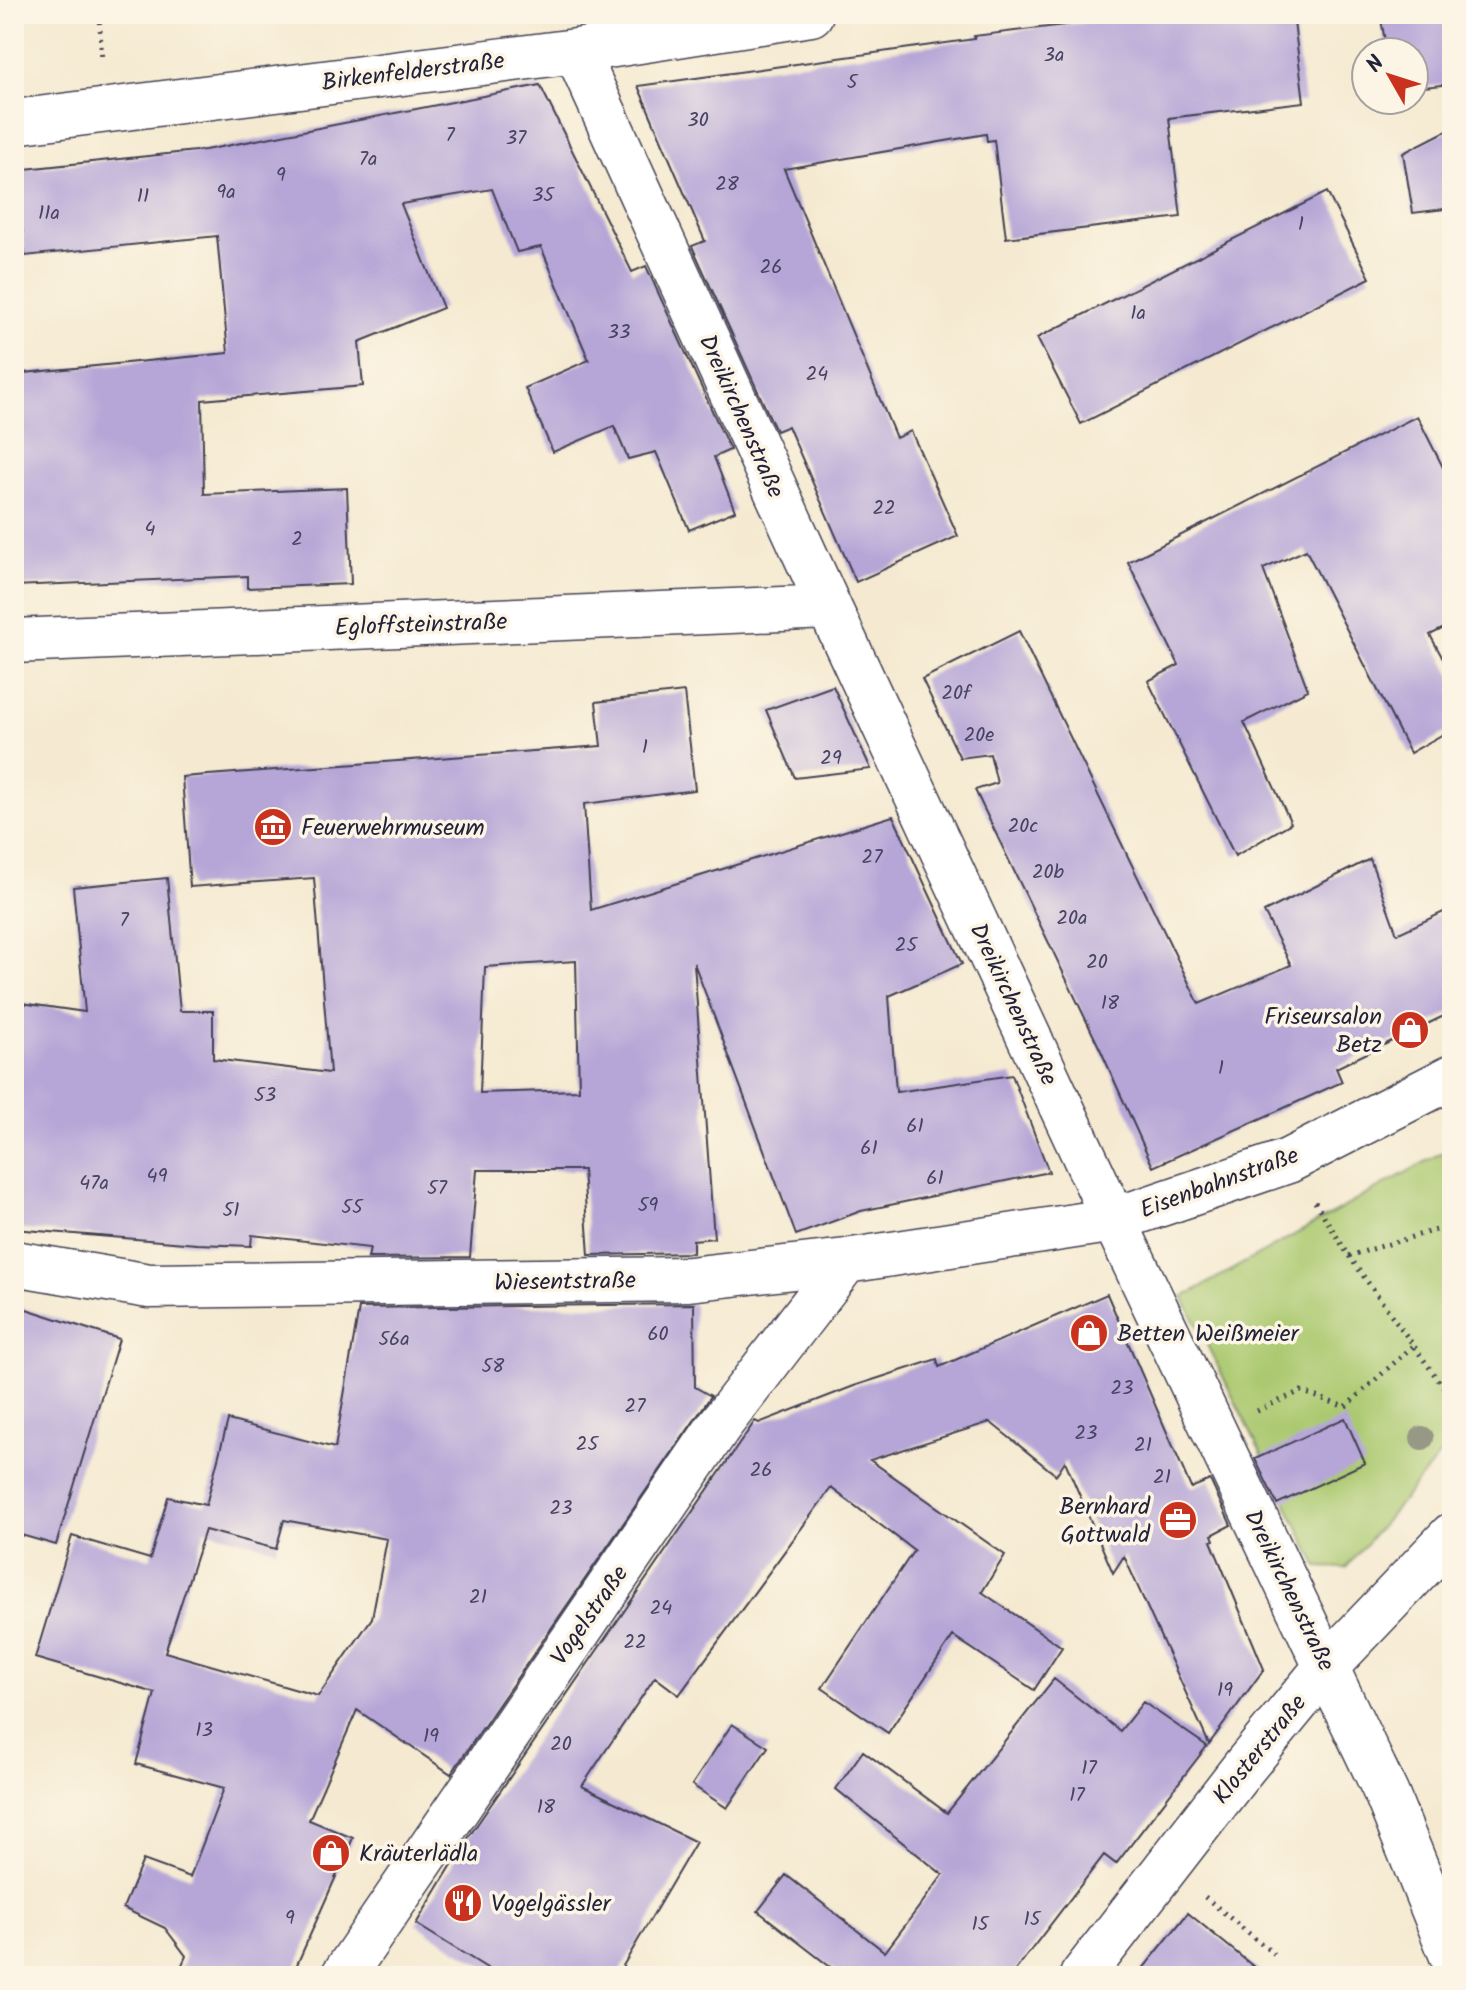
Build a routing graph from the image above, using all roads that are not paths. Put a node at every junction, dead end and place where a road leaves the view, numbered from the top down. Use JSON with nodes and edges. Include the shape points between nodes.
{"nodes":[{"id":1,"x":811,"y":14,"type":"edge"},
{"id":2,"x":576,"y":51,"type":"junction"},
{"id":3,"x":14,"y":122,"type":"edge"},
{"id":4,"x":829,"y":607,"type":"junction"},
{"id":5,"x":14,"y":641,"type":"edge"},
{"id":6,"x":1452,"y":1077,"type":"edge"},
{"id":7,"x":1114,"y":1220,"type":"junction"},
{"id":8,"x":846,"y":1261,"type":"junction"},
{"id":9,"x":14,"y":1263,"type":"edge"},
{"id":10,"x":1452,"y":1535,"type":"edge"},
{"id":11,"x":1327,"y":1666,"type":"junction"},
{"id":12,"x":1452,"y":1956,"type":"edge"},
{"id":13,"x":343,"y":1976,"type":"edge"},
{"id":14,"x":1082,"y":1976,"type":"edge"}],
"edges":[{"from":1,"to":2,"type":"street","name":"Birkenfelderstraße"},
{"from":2,"to":3,"type":"street","name":"Birkenfelderstraße"},
{"from":2,"to":4,"type":"street","name":"Dreikirchenstraße"},
{"from":4,"to":5,"type":"street","name":"Egloffsteinstraße"},
{"from":4,"to":7,"type":"street","name":"Dreikirchenstraße"},
{"from":6,"to":7,"type":"street","name":"Eisenbahnstraße","via":[[1288,1161]]},
{"from":7,"to":8,"type":"street","name":"Wiesentstraße"},
{"from":7,"to":11,"type":"street","name":"Dreikirchenstraße"},
{"from":8,"to":9,"type":"street","name":"Wiesentstraße","via":[[689,1279],[149,1286]]},
{"from":8,"to":13,"type":"street","name":"Vogelstraße","via":[[669,1497]]},
{"from":10,"to":11,"type":"street","name":"Klosterstraße"},
{"from":11,"to":12,"type":"street","name":"Dreikirchenstraße","via":[[1387,1795]]},
{"from":11,"to":14,"type":"street","name":"Klosterstraße"}]}
